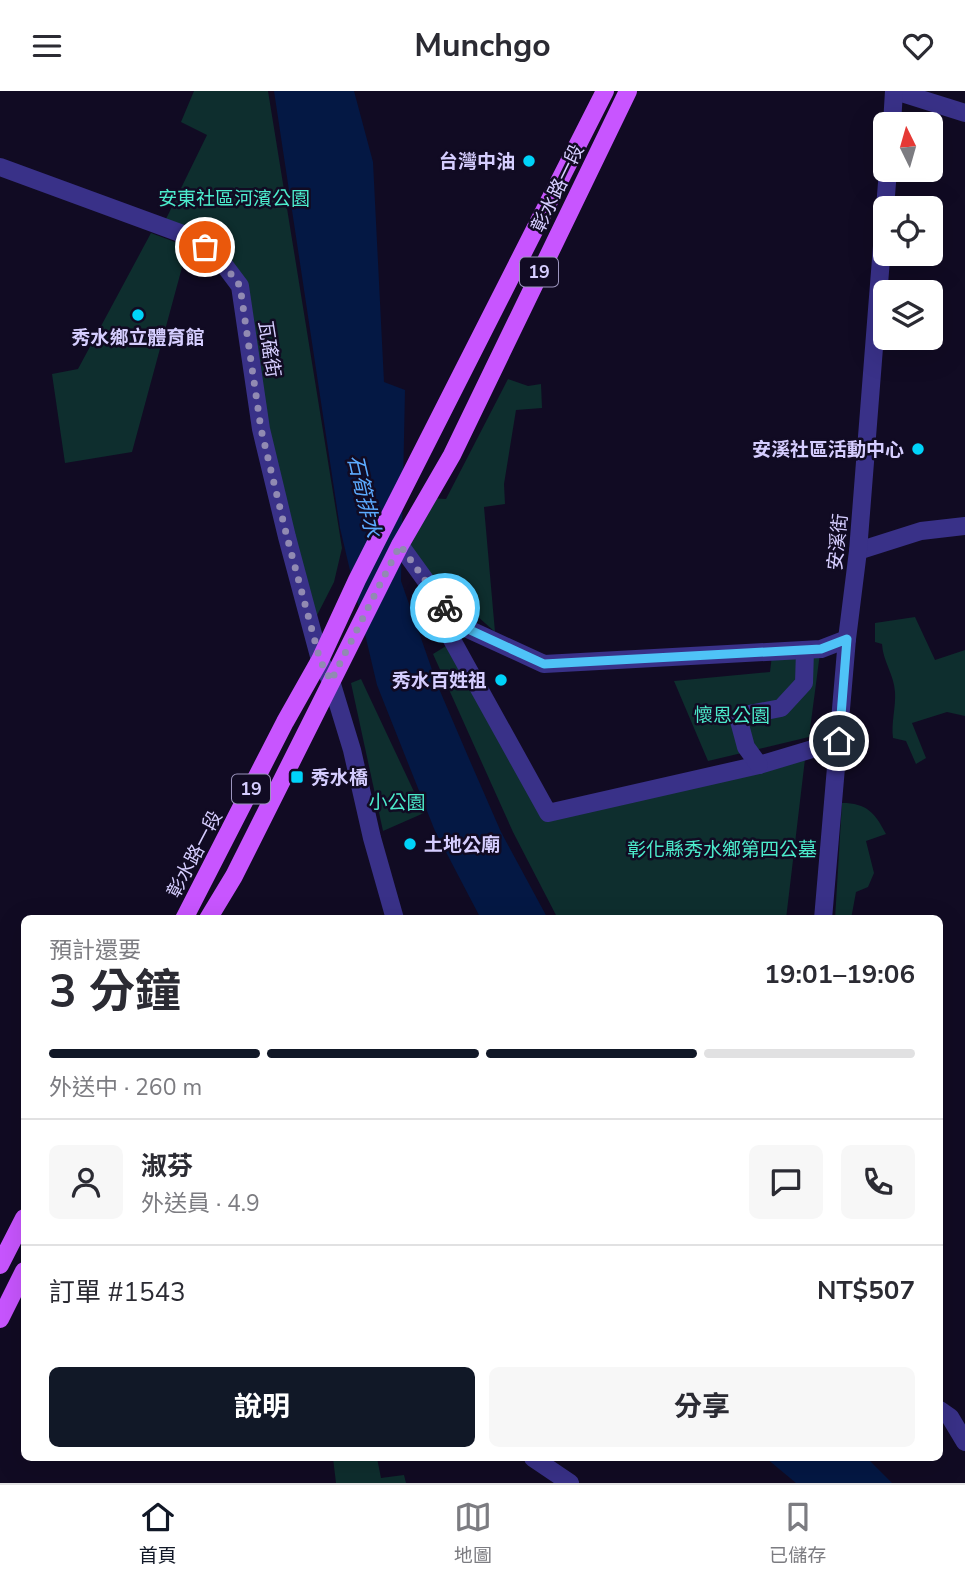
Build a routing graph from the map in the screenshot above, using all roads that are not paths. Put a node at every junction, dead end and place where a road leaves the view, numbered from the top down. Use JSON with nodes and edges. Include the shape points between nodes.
{"nodes":[{"id":1,"x":605,"y":91,"type":"edge"},
{"id":2,"x":628,"y":91,"type":"edge"},
{"id":3,"x":895,"y":91,"type":"edge"},
{"id":4,"x":893,"y":112,"type":"edge"},
{"id":5,"x":965,"y":113,"type":"edge"},
{"id":6,"x":0,"y":167,"type":"edge"},
{"id":7,"x":887,"y":182,"type":"edge"},
{"id":8,"x":965,"y":526,"type":"edge"},
{"id":9,"x":400,"y":545,"type":"junction"},
{"id":10,"x":858,"y":551,"type":"junction"},
{"id":11,"x":457,"y":624,"type":"junction"},
{"id":12,"x":847,"y":639,"type":"junction"},
{"id":13,"x":804,"y":650,"type":"junction"},
{"id":14,"x":320,"y":660,"type":"junction"},
{"id":15,"x":331,"y":681,"type":"junction"},
{"id":16,"x":839,"y":741,"type":"junction"},
{"id":17,"x":759,"y":765,"type":"junction"},
{"id":18,"x":186,"y":915,"type":"edge"},
{"id":19,"x":210,"y":915,"type":"edge"},
{"id":20,"x":394,"y":915,"type":"edge"},
{"id":21,"x":823,"y":915,"type":"edge"},
{"id":22,"x":21,"y":1224,"type":"edge"},
{"id":23,"x":0,"y":1265,"type":"edge"},
{"id":24,"x":21,"y":1277,"type":"edge"},
{"id":25,"x":0,"y":1319,"type":"edge"},
{"id":26,"x":943,"y":1412,"type":"edge"},
{"id":27,"x":965,"y":1442,"type":"edge"},
{"id":28,"x":537,"y":1461,"type":"edge"},
{"id":29,"x":570,"y":1483,"type":"edge"}],
"edges":[{"from":1,"to":14,"type":"main road","name":"彰水路一段","number":"19"},
{"from":2,"to":9,"type":"main road","name":"彰水路一段","number":"19","via":[[452,455]]},
{"from":3,"to":4,"type":"street"},
{"from":3,"to":5,"type":"street"},
{"from":6,"to":14,"type":"street","name":"瓦磘街","via":[[191,237],[219,258],[240,286],[261,429]]},
{"from":7,"to":10,"type":"street","name":"安溪街"},
{"from":8,"to":10,"type":"street","via":[[921,531]]},
{"from":9,"to":11,"type":"street"},
{"from":9,"to":15,"type":"main road","number":"19"},
{"from":10,"to":12,"type":"street","name":"安溪街"},
{"from":11,"to":13,"type":"street","via":[[544,664]]},
{"from":11,"to":17,"type":"street","via":[[446,629],[548,813]]},
{"from":12,"to":13,"type":"street"},
{"from":12,"to":16,"type":"street","name":"安溪街"},
{"from":13,"to":17,"type":"street","via":[[804,683],[780,708],[749,714],[740,721],[747,747]]},
{"from":14,"to":15,"type":"street","name":"瓦磘街"},
{"from":14,"to":18,"type":"main road","name":"彰水路一段","number":"19"},
{"from":15,"to":19,"type":"main road","number":"19"},
{"from":15,"to":20,"type":"street","name":"瓦磘街"},
{"from":16,"to":17,"type":"street"},
{"from":16,"to":21,"type":"street","name":"安溪街"},
{"from":22,"to":23,"type":"main road"},
{"from":24,"to":25,"type":"main road"},
{"from":26,"to":27,"type":"street"},
{"from":28,"to":29,"type":"street"}]}
